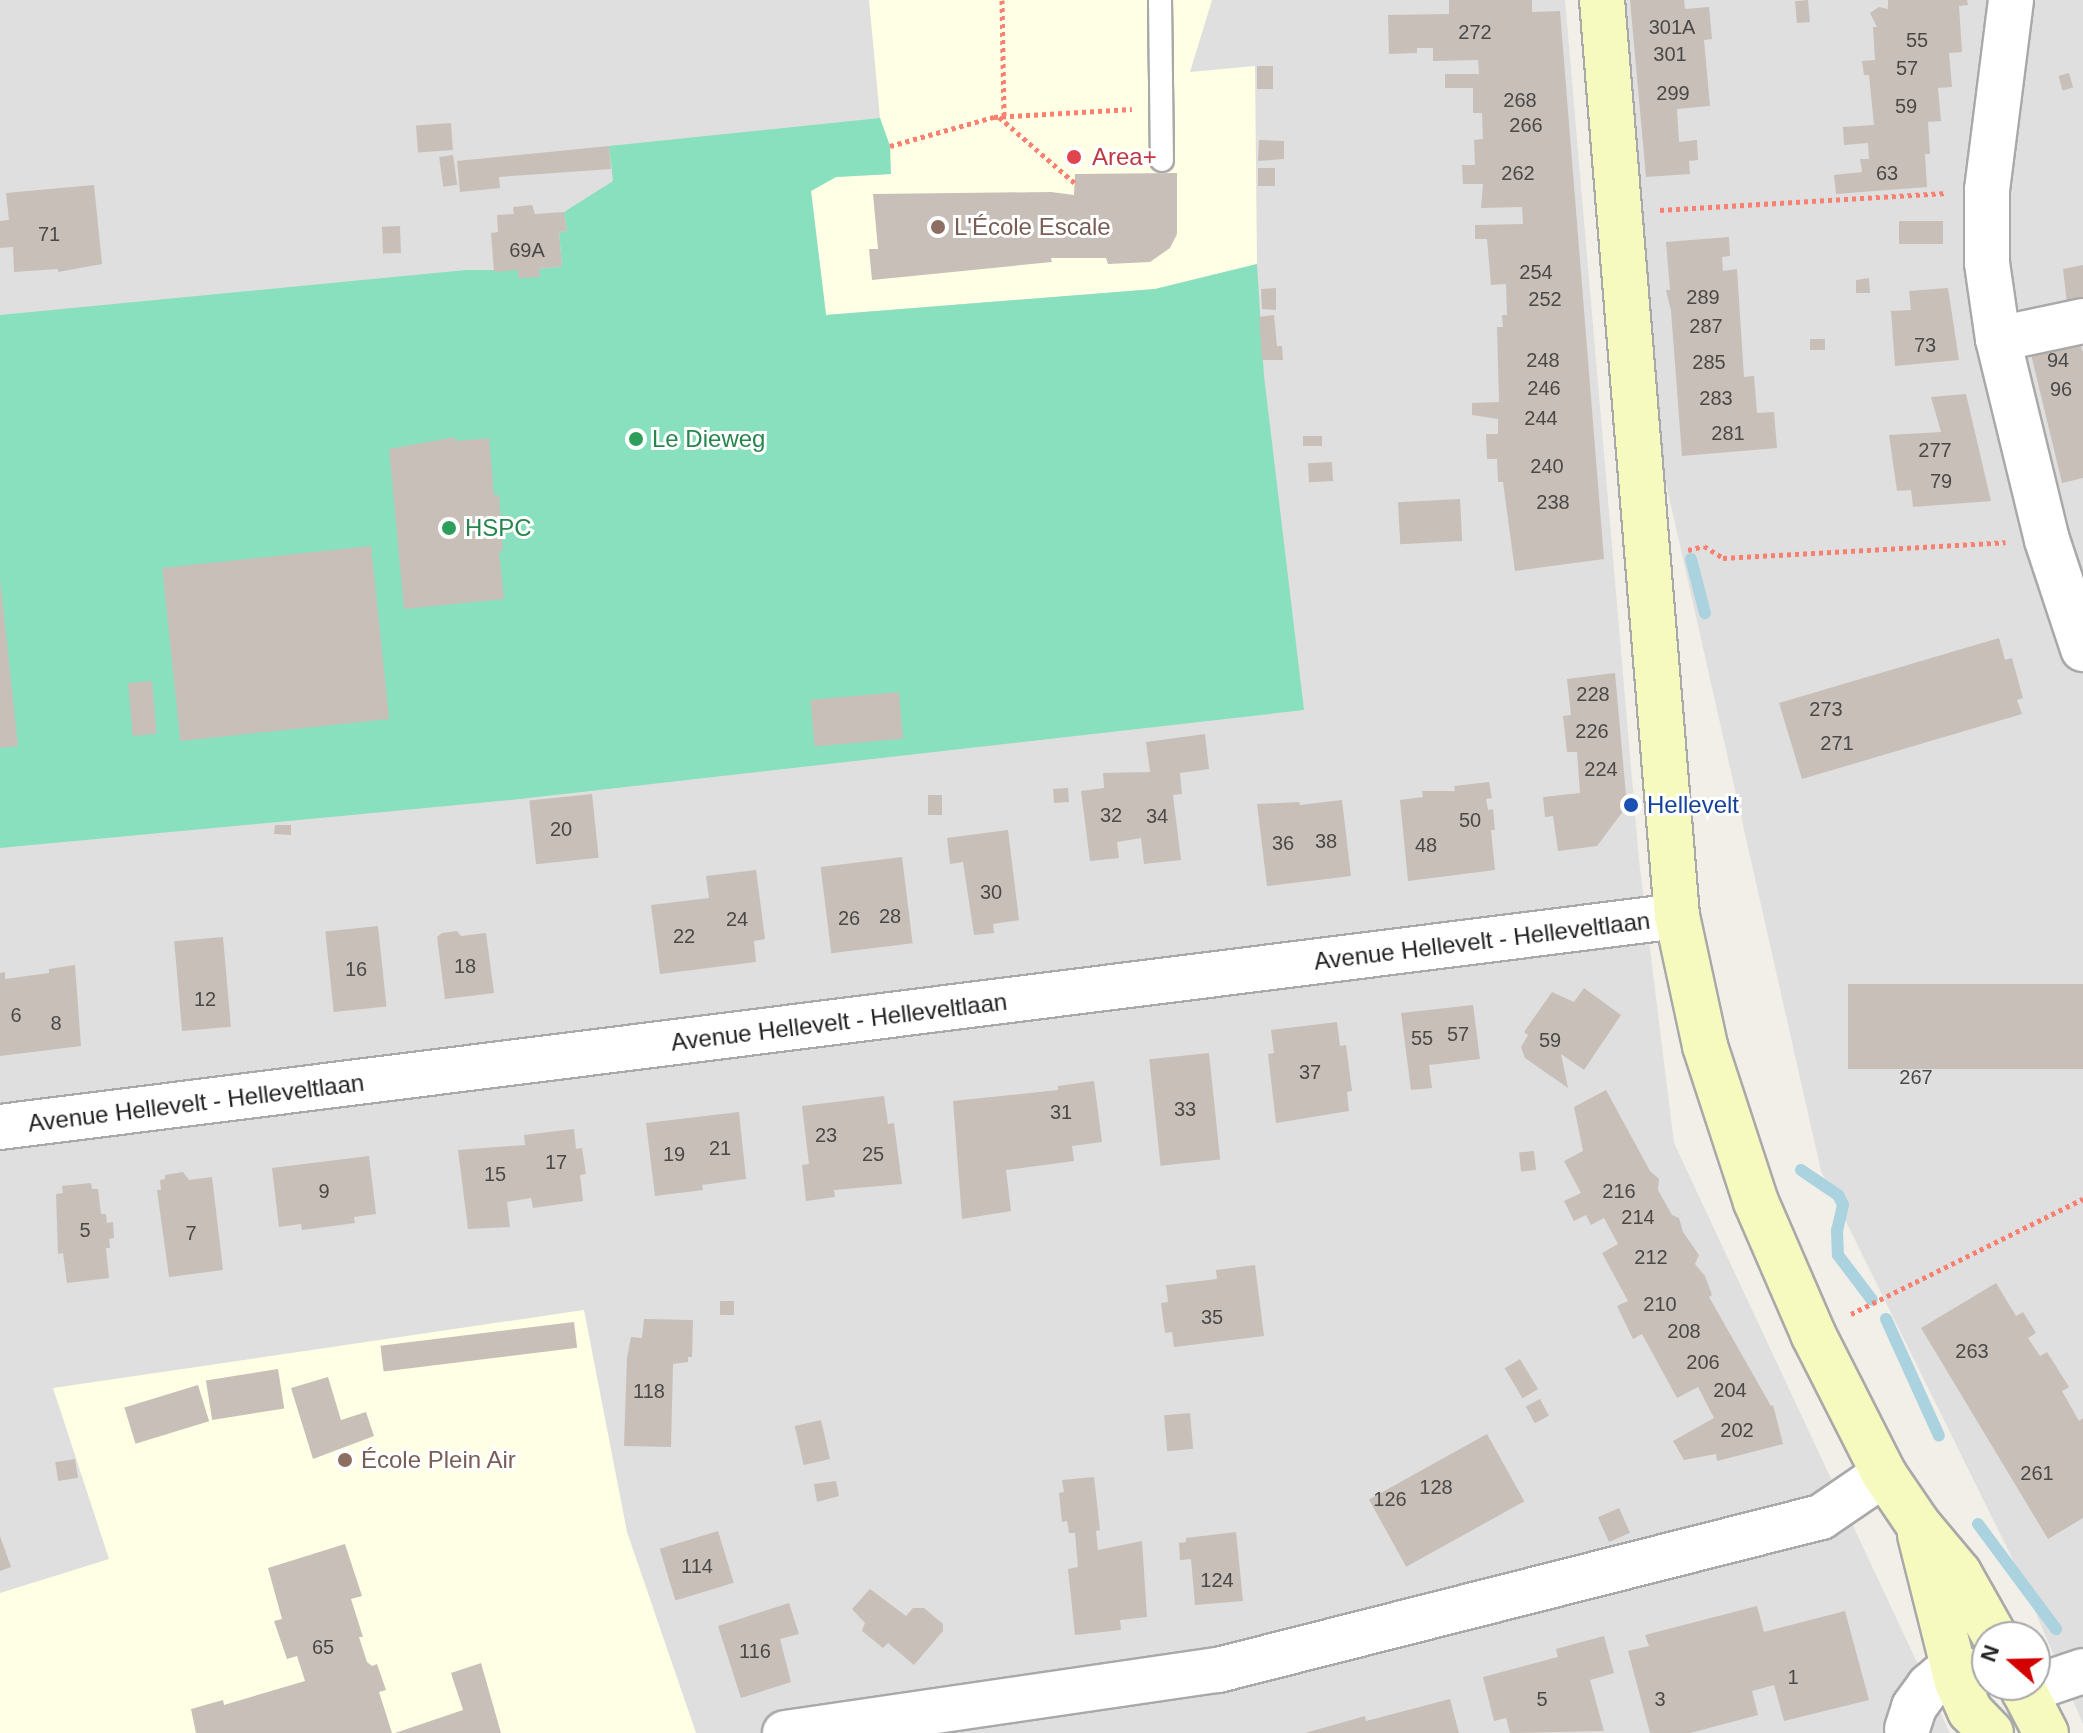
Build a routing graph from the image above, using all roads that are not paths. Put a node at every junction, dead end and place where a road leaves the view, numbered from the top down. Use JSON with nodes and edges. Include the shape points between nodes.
{"nodes":[{"id":1,"x":1160,"y":0,"type":"edge"},
{"id":2,"x":1602,"y":0,"type":"edge"},
{"id":3,"x":2011,"y":0,"type":"edge"},
{"id":4,"x":1162,"y":160,"type":"dead end"},
{"id":5,"x":2083,"y":321,"type":"edge"},
{"id":6,"x":1998,"y":339,"type":"junction"},
{"id":7,"x":2083,"y":649,"type":"edge"},
{"id":8,"x":1677,"y":916,"type":"junction"},
{"id":9,"x":0,"y":1127,"type":"edge"},
{"id":10,"x":1884,"y":1474,"type":"junction"},
{"id":11,"x":1918,"y":1524,"type":"junction"},
{"id":12,"x":1986,"y":1621,"type":"edge"},
{"id":13,"x":1971,"y":1624,"type":"edge"},
{"id":14,"x":2083,"y":1671,"type":"edge"},
{"id":15,"x":2051,"y":1683,"type":"edge"},
{"id":16,"x":1971,"y":1693,"type":"edge"},
{"id":17,"x":2004,"y":1701,"type":"edge"},
{"id":18,"x":968,"y":1720,"type":"edge"},
{"id":19,"x":1903,"y":1732,"type":"edge"},
{"id":20,"x":785,"y":1733,"type":"edge"},
{"id":21,"x":1991,"y":1733,"type":"edge"}],
"edges":[{"from":1,"to":4,"type":"lane"},
{"from":2,"to":8,"type":"main road"},
{"from":3,"to":6,"type":"street","via":[[1987,190],[1987,263]]},
{"from":5,"to":6,"type":"street"},
{"from":6,"to":7,"type":"street","via":[[2047,540]]},
{"from":8,"to":9,"type":"street","name":"Avenue Hellevelt - Helleveltlaan"},
{"from":8,"to":10,"type":"main road","via":[[1705,1046],[1756,1202],[1813,1334]]},
{"from":10,"to":11,"type":"main road"},
{"from":10,"to":18,"type":"street","via":[[1821,1517],[1218,1670]]},
{"from":11,"to":12,"type":"main road","via":[[1959,1573]]},
{"from":11,"to":13,"type":"main road"},
{"from":14,"to":15,"type":"street"},
{"from":16,"to":19,"type":"street","via":[[1929,1686]]},
{"from":17,"to":21,"type":"main road","via":[[1970,1711]]},
{"from":18,"to":20,"type":"street"}]}
